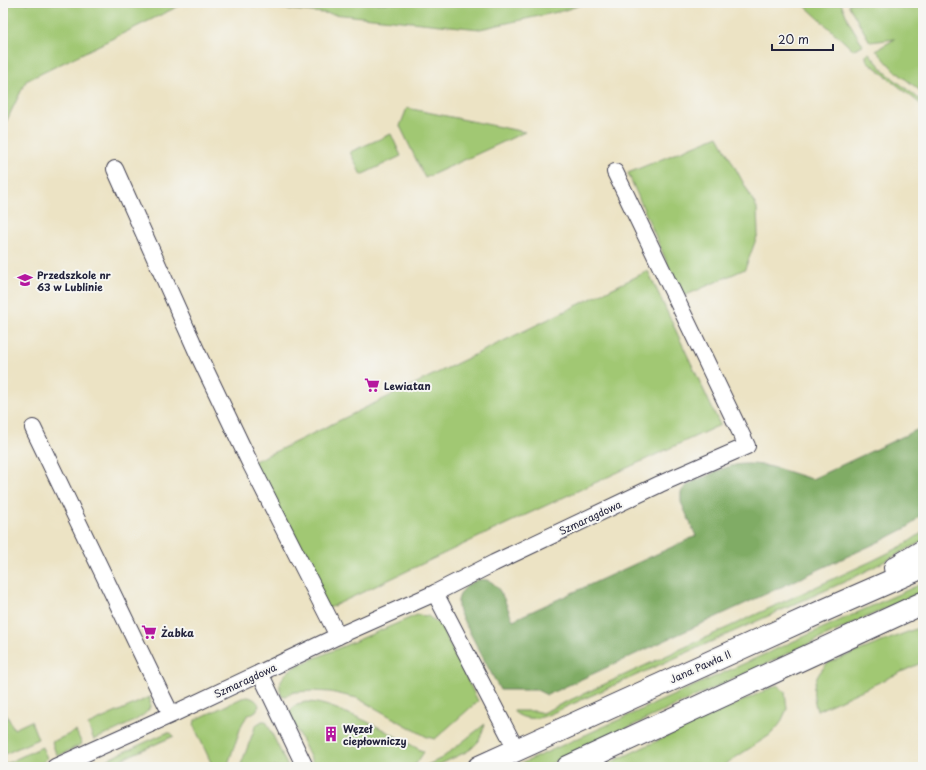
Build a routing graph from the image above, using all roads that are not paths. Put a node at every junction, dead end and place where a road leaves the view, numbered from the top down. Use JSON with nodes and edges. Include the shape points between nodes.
{"nodes":[{"id":1,"x":115,"y":169,"type":"dead end"},
{"id":2,"x":615,"y":172,"type":"dead end"},
{"id":3,"x":33,"y":428,"type":"dead end"},
{"id":4,"x":923,"y":551,"type":"edge"},
{"id":5,"x":923,"y":567,"type":"edge"},
{"id":6,"x":434,"y":593,"type":"junction"},
{"id":7,"x":923,"y":603,"type":"edge"},
{"id":8,"x":825,"y":610,"type":"junction"},
{"id":9,"x":338,"y":636,"type":"junction"},
{"id":10,"x":260,"y":673,"type":"junction"},
{"id":11,"x":171,"y":714,"type":"junction"},
{"id":12,"x":516,"y":749,"type":"junction"},
{"id":13,"x":54,"y":767,"type":"edge"},
{"id":14,"x":305,"y":767,"type":"edge"},
{"id":15,"x":479,"y":767,"type":"edge"},
{"id":16,"x":568,"y":767,"type":"edge"}],
"edges":[{"from":1,"to":9,"type":"street","via":[[197,352]]},
{"from":2,"to":6,"type":"street","name":"Szmaragdowa","via":[[747,446],[660,484]]},
{"from":3,"to":11,"type":"street"},
{"from":4,"to":8,"type":"main road"},
{"from":5,"to":8,"type":"main road","name":"Jana Pawła II"},
{"from":6,"to":9,"type":"street","name":"Szmaragdowa"},
{"from":6,"to":12,"type":"street"},
{"from":7,"to":16,"type":"main road"},
{"from":8,"to":12,"type":"main road","name":"Jana Pawła II"},
{"from":9,"to":10,"type":"street","name":"Szmaragdowa"},
{"from":10,"to":11,"type":"street","name":"Szmaragdowa"},
{"from":10,"to":14,"type":"street"},
{"from":11,"to":13,"type":"street","name":"Szmaragdowa"},
{"from":12,"to":15,"type":"main road","name":"Jana Pawła II"}]}
